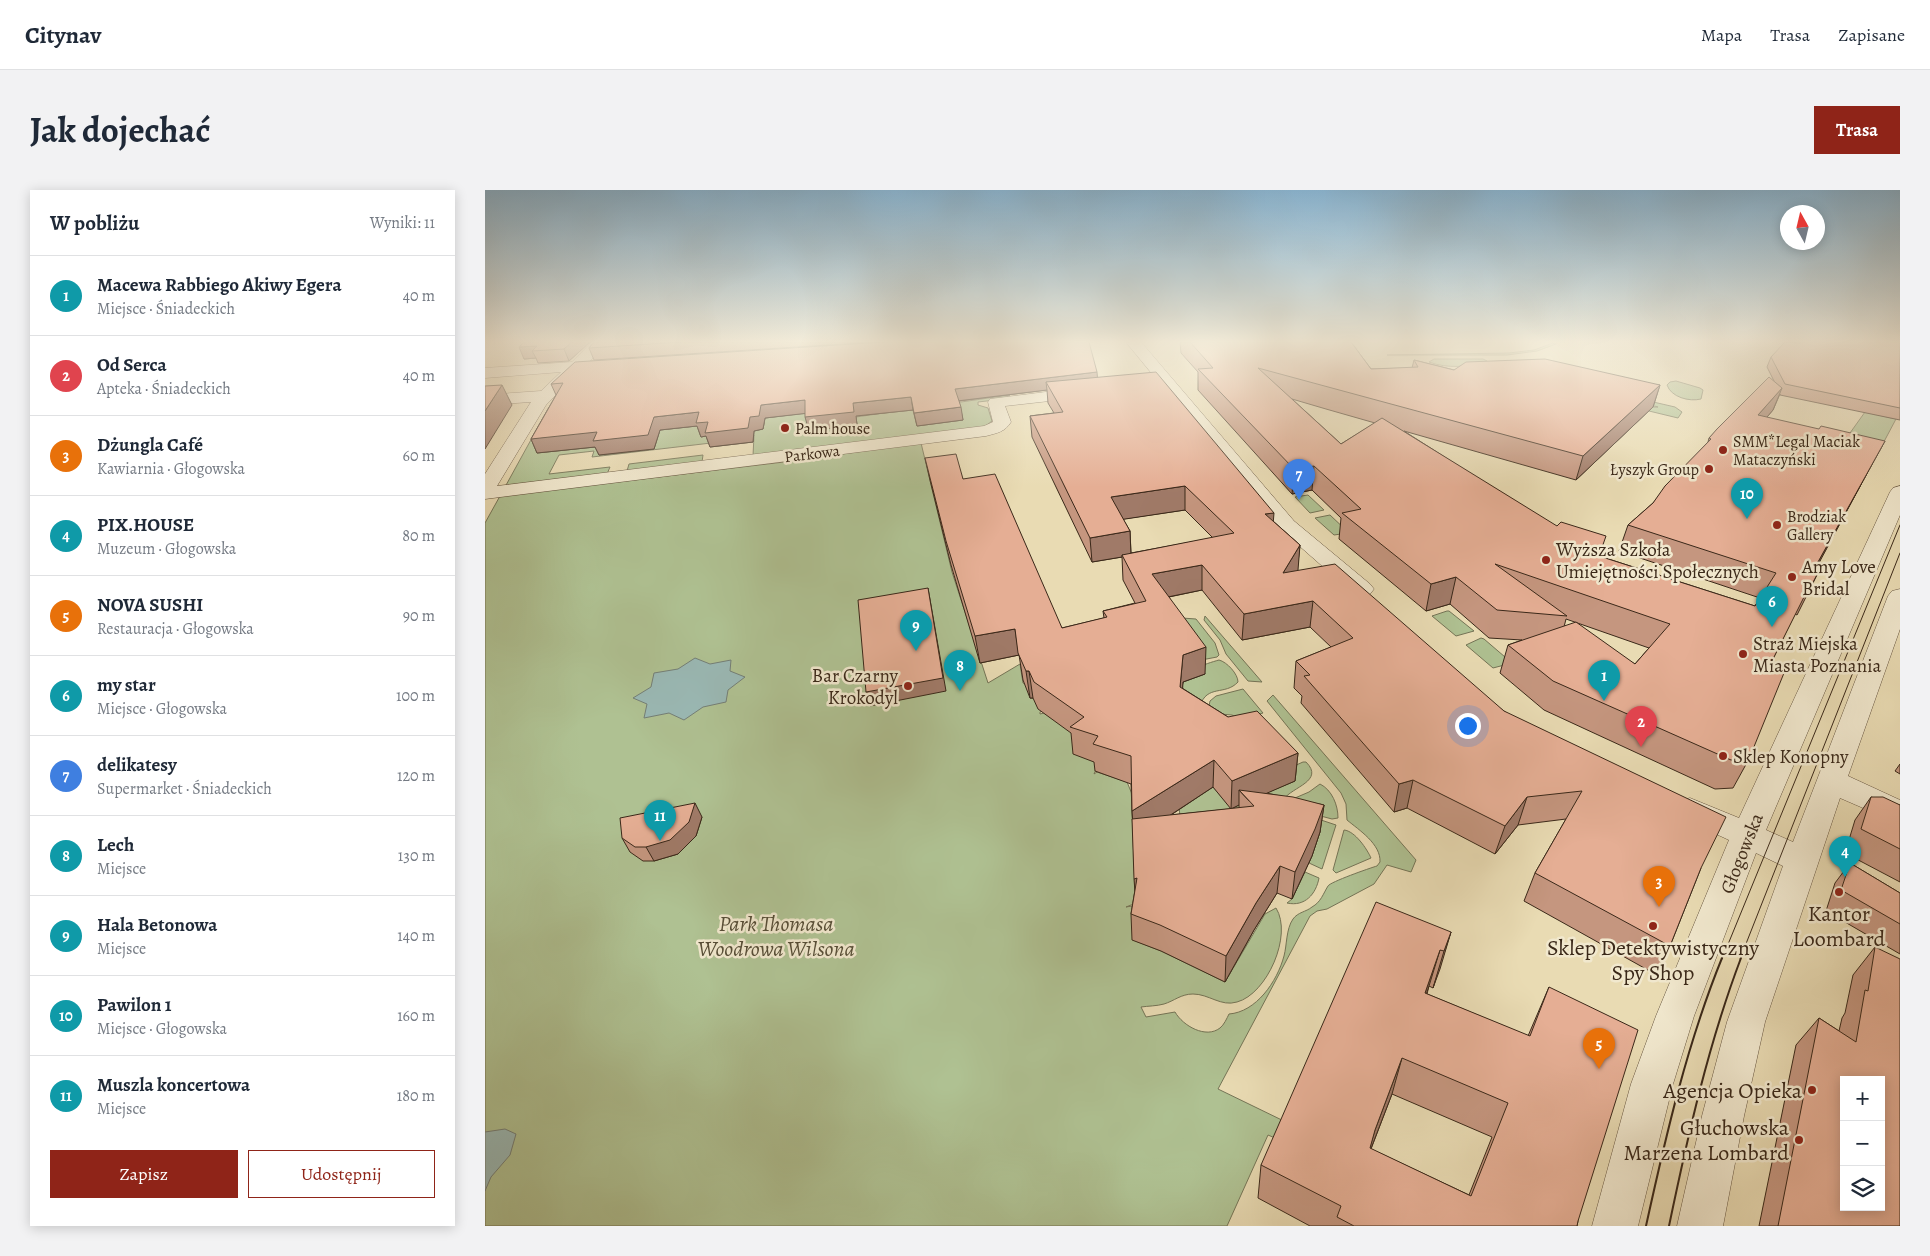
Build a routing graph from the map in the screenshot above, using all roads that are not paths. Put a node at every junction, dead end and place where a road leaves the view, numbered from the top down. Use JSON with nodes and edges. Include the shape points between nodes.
{"nodes":[{"id":1,"x":551,"y":390,"type":"edge"},
{"id":2,"x":1101,"y":390,"type":"edge"},
{"id":3,"x":1167,"y":390,"type":"edge"},
{"id":4,"x":545,"y":396,"type":"junction"},
{"id":5,"x":485,"y":400,"type":"edge"},
{"id":6,"x":493,"y":464,"type":"edge"},
{"id":7,"x":485,"y":489,"type":"edge"},
{"id":8,"x":1900,"y":492,"type":"edge"},
{"id":9,"x":485,"y":493,"type":"edge"},
{"id":10,"x":1900,"y":596,"type":"edge"},
{"id":11,"x":1382,"y":607,"type":"edge"},
{"id":12,"x":1833,"y":781,"type":"junction"},
{"id":13,"x":1667,"y":798,"type":"edge"},
{"id":14,"x":1900,"y":813,"type":"edge"},
{"id":15,"x":1747,"y":836,"type":"junction"},
{"id":16,"x":1802,"y":860,"type":"junction"},
{"id":17,"x":1615,"y":1226,"type":"edge"},
{"id":18,"x":1700,"y":1226,"type":"edge"}],
"edges":[{"from":1,"to":4,"type":"street"},
{"from":2,"to":9,"type":"street","name":"Parkowa","via":[[996,402],[1002,422],[999,427],[986,431]]},
{"from":3,"to":11,"type":"street","via":[[1287,525]]},
{"from":4,"to":5,"type":"street"},
{"from":4,"to":6,"type":"street"},
{"from":6,"to":7,"type":"street"},
{"from":8,"to":15,"type":"street","name":"Głogowska"},
{"from":10,"to":12,"type":"street"},
{"from":12,"to":14,"type":"street"},
{"from":12,"to":16,"type":"street"},
{"from":13,"to":15,"type":"street"},
{"from":15,"to":16,"type":"street"},
{"from":15,"to":17,"type":"street","name":"Głogowska","via":[[1675,1016],[1652,1084]]},
{"from":16,"to":18,"type":"street","via":[[1746,1022]]}]}
